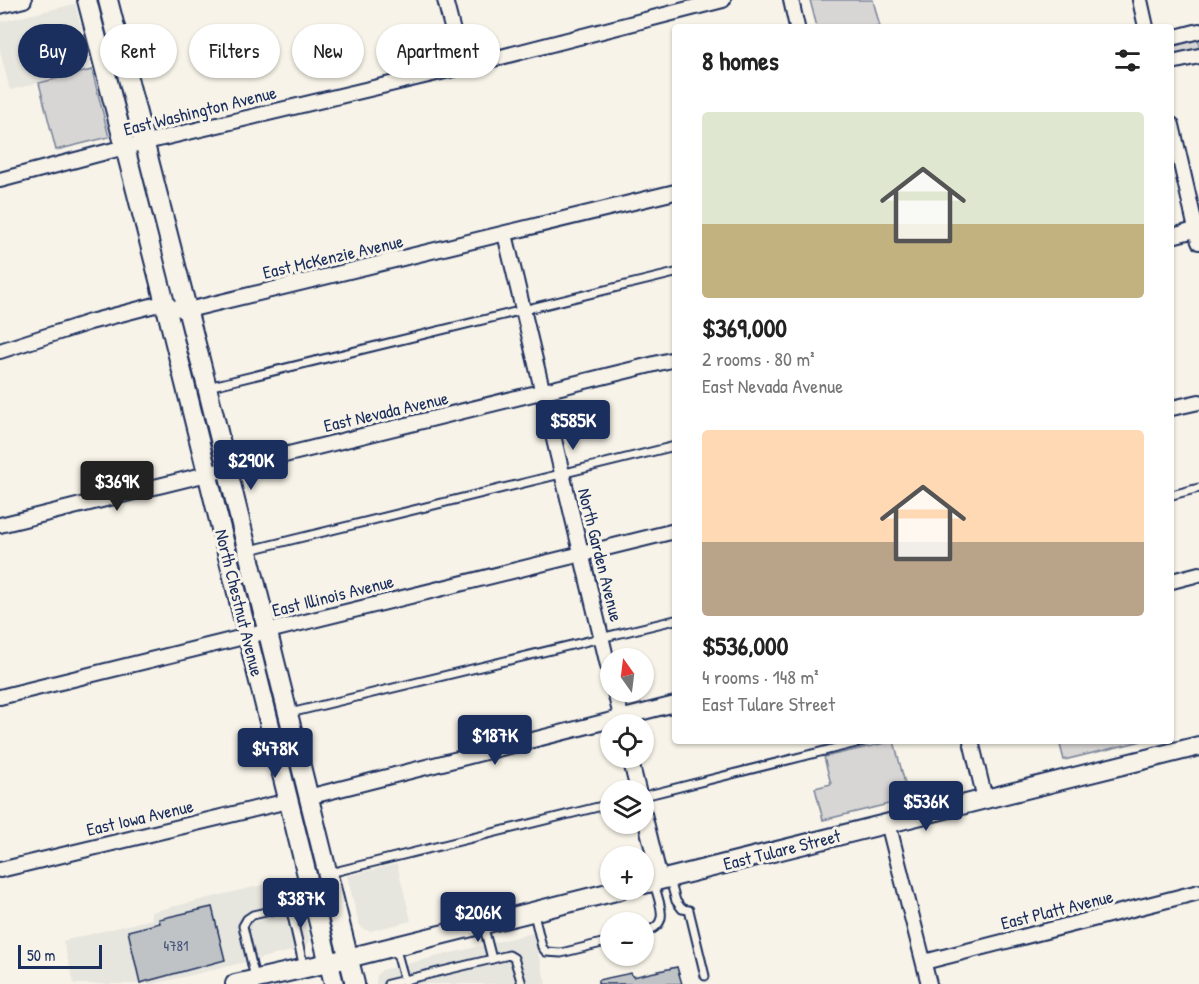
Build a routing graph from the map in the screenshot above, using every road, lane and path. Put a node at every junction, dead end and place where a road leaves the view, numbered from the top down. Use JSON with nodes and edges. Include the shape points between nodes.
{"nodes":[{"id":1,"x":24,"y":0,"type":"edge"},
{"id":2,"x":87,"y":0,"type":"edge"},
{"id":3,"x":108,"y":0,"type":"edge"},
{"id":4,"x":444,"y":0,"type":"edge"},
{"id":5,"x":723,"y":0,"type":"edge"},
{"id":6,"x":791,"y":0,"type":"edge"},
{"id":7,"x":1140,"y":0,"type":"edge"},
{"id":8,"x":0,"y":6,"type":"edge"},
{"id":9,"x":450,"y":24,"type":"edge"},
{"id":10,"x":796,"y":24,"type":"edge"},
{"id":11,"x":1145,"y":24,"type":"edge"},
{"id":12,"x":1199,"y":31,"type":"edge"},
{"id":13,"x":1174,"y":37,"type":"edge"},
{"id":14,"x":1199,"y":56,"type":"edge"},
{"id":15,"x":500,"y":57,"type":"edge"},
{"id":16,"x":1174,"y":62,"type":"edge"},
{"id":17,"x":416,"y":78,"type":"edge"},
{"id":18,"x":1174,"y":133,"type":"edge"},
{"id":19,"x":145,"y":142,"type":"junction"},
{"id":20,"x":125,"y":147,"type":"junction"},
{"id":21,"x":0,"y":180,"type":"edge"},
{"id":22,"x":672,"y":193,"type":"edge"},
{"id":23,"x":505,"y":234,"type":"junction"},
{"id":24,"x":1198,"y":234,"type":"edge"},
{"id":25,"x":1174,"y":236,"type":"edge"},
{"id":26,"x":672,"y":274,"type":"edge"},
{"id":27,"x":166,"y":307,"type":"junction"},
{"id":28,"x":188,"y":310,"type":"junction"},
{"id":29,"x":523,"y":312,"type":"junction"},
{"id":30,"x":0,"y":351,"type":"edge"},
{"id":31,"x":672,"y":360,"type":"edge"},
{"id":32,"x":207,"y":387,"type":"junction"},
{"id":33,"x":543,"y":393,"type":"junction"},
{"id":34,"x":1199,"y":402,"type":"edge"},
{"id":35,"x":1174,"y":408,"type":"edge"},
{"id":36,"x":672,"y":447,"type":"edge"},
{"id":37,"x":227,"y":468,"type":"junction"},
{"id":38,"x":207,"y":473,"type":"junction"},
{"id":39,"x":562,"y":475,"type":"junction"},
{"id":40,"x":1199,"y":488,"type":"edge"},
{"id":41,"x":1174,"y":494,"type":"edge"},
{"id":42,"x":0,"y":525,"type":"edge"},
{"id":43,"x":672,"y":532,"type":"edge"},
{"id":44,"x":248,"y":551,"type":"junction"},
{"id":45,"x":581,"y":555,"type":"junction"},
{"id":46,"x":1199,"y":574,"type":"edge"},
{"id":47,"x":1174,"y":580,"type":"edge"},
{"id":48,"x":672,"y":621,"type":"edge"},
{"id":49,"x":267,"y":630,"type":"junction"},
{"id":50,"x":247,"y":635,"type":"junction"},
{"id":51,"x":602,"y":639,"type":"junction"},
{"id":52,"x":604,"y":648,"type":"edge"},
{"id":53,"x":0,"y":697,"type":"edge"},
{"id":54,"x":672,"y":705,"type":"edge"},
{"id":55,"x":288,"y":713,"type":"junction"},
{"id":56,"x":644,"y":714,"type":"edge"},
{"id":57,"x":268,"y":719,"type":"junction"},
{"id":58,"x":600,"y":726,"type":"edge"},
{"id":59,"x":852,"y":744,"type":"edge"},
{"id":60,"x":972,"y":744,"type":"edge"},
{"id":61,"x":1199,"y":746,"type":"edge"},
{"id":62,"x":654,"y":794,"type":"edge"},
{"id":63,"x":308,"y":797,"type":"junction"},
{"id":64,"x":985,"y":799,"type":"junction"},
{"id":65,"x":288,"y":801,"type":"junction"},
{"id":66,"x":600,"y":806,"type":"edge"},
{"id":67,"x":888,"y":823,"type":"junction"},
{"id":68,"x":648,"y":834,"type":"edge"},
{"id":69,"x":0,"y":870,"type":"edge"},
{"id":70,"x":327,"y":874,"type":"junction"},
{"id":71,"x":657,"y":880,"type":"edge"},
{"id":72,"x":1199,"y":892,"type":"edge"},
{"id":73,"x":600,"y":895,"type":"edge"},
{"id":74,"x":313,"y":901,"type":"junction"},
{"id":75,"x":290,"y":907,"type":"junction"},
{"id":76,"x":534,"y":911,"type":"junction"},
{"id":77,"x":483,"y":924,"type":"junction"},
{"id":78,"x":654,"y":927,"type":"edge"},
{"id":79,"x":600,"y":943,"type":"edge"},
{"id":80,"x":395,"y":946,"type":"junction"},
{"id":81,"x":348,"y":957,"type":"junction"},
{"id":82,"x":492,"y":959,"type":"junction"},
{"id":83,"x":924,"y":962,"type":"junction"},
{"id":84,"x":328,"y":963,"type":"junction"},
{"id":85,"x":296,"y":972,"type":"junction"},
{"id":86,"x":705,"y":976,"type":"dead end"},
{"id":87,"x":255,"y":981,"type":"edge"},
{"id":88,"x":406,"y":982,"type":"edge"},
{"id":89,"x":235,"y":984,"type":"edge"},
{"id":90,"x":334,"y":984,"type":"edge"},
{"id":91,"x":355,"y":984,"type":"edge"},
{"id":92,"x":387,"y":984,"type":"edge"},
{"id":93,"x":522,"y":984,"type":"edge"},
{"id":94,"x":930,"y":984,"type":"edge"}],
"edges":[{"from":1,"to":8,"type":"street"},
{"from":2,"to":20,"type":"main road","name":"North Chestnut Avenue"},
{"from":3,"to":19,"type":"main road","name":"North Chestnut Avenue"},
{"from":4,"to":9,"type":"street"},
{"from":5,"to":15,"type":"street","name":"East Washington Avenue"},
{"from":6,"to":10,"type":"street"},
{"from":7,"to":11,"type":"street"},
{"from":12,"to":13,"type":"street"},
{"from":14,"to":16,"type":"street"},
{"from":17,"to":19,"type":"street","name":"East Washington Avenue"},
{"from":18,"to":24,"type":"street"},
{"from":19,"to":20,"type":"street","name":"East Washington Avenue"},
{"from":19,"to":28,"type":"main road","name":"North Chestnut Avenue"},
{"from":20,"to":21,"type":"street","name":"East Washington Avenue"},
{"from":20,"to":27,"type":"main road","name":"North Chestnut Avenue"},
{"from":22,"to":23,"type":"street","name":"East McKenzie Avenue"},
{"from":23,"to":28,"type":"street","name":"East McKenzie Avenue"},
{"from":23,"to":29,"type":"street","name":"North Garden Avenue"},
{"from":24,"to":25,"type":"street"},
{"from":26,"to":29,"type":"lane"},
{"from":27,"to":28,"type":"street","name":"East McKenzie Avenue"},
{"from":27,"to":30,"type":"street","name":"East McKenzie Avenue","via":[[154,305],[122,313]]},
{"from":27,"to":38,"type":"main road","name":"North Chestnut Avenue"},
{"from":28,"to":32,"type":"main road","name":"North Chestnut Avenue"},
{"from":29,"to":32,"type":"lane"},
{"from":29,"to":33,"type":"street","name":"North Garden Avenue"},
{"from":31,"to":33,"type":"street","name":"East Nevada Avenue"},
{"from":32,"to":37,"type":"main road","name":"North Chestnut Avenue"},
{"from":33,"to":37,"type":"street","name":"East Nevada Avenue"},
{"from":33,"to":39,"type":"street","name":"North Garden Avenue"},
{"from":34,"to":35,"type":"street"},
{"from":36,"to":39,"type":"lane"},
{"from":37,"to":38,"type":"street","name":"East Nevada Avenue"},
{"from":37,"to":44,"type":"main road","name":"North Chestnut Avenue"},
{"from":38,"to":42,"type":"street","name":"East Nevada Avenue"},
{"from":38,"to":50,"type":"main road","name":"North Chestnut Avenue"},
{"from":39,"to":44,"type":"lane"},
{"from":39,"to":45,"type":"street","name":"North Garden Avenue"},
{"from":40,"to":41,"type":"lane"},
{"from":43,"to":45,"type":"street","name":"East Illinois Avenue"},
{"from":44,"to":49,"type":"main road","name":"North Chestnut Avenue"},
{"from":45,"to":49,"type":"street","name":"East Illinois Avenue"},
{"from":45,"to":51,"type":"street","name":"North Garden Avenue"},
{"from":46,"to":47,"type":"street"},
{"from":48,"to":51,"type":"lane"},
{"from":49,"to":50,"type":"street","name":"East Illinois Avenue"},
{"from":49,"to":55,"type":"main road","name":"North Chestnut Avenue"},
{"from":50,"to":53,"type":"street","name":"East Illinois Avenue"},
{"from":50,"to":57,"type":"main road","name":"North Chestnut Avenue"},
{"from":51,"to":52,"type":"street","name":"North Garden Avenue"},
{"from":51,"to":55,"type":"lane"},
{"from":54,"to":56,"type":"street"},
{"from":55,"to":63,"type":"main road","name":"North Chestnut Avenue"},
{"from":57,"to":63,"type":"main road","via":[[282,737],[297,792]]},
{"from":57,"to":65,"type":"main road","name":"North Chestnut Avenue"},
{"from":58,"to":63,"type":"street"},
{"from":59,"to":62,"type":"lane"},
{"from":60,"to":64,"type":"street"},
{"from":61,"to":64,"type":"main road","name":"East Tulare Street"},
{"from":63,"to":70,"type":"main road","name":"North Chestnut Avenue"},
{"from":64,"to":67,"type":"main road","name":"East Tulare Street"},
{"from":65,"to":69,"type":"street","name":"East Iowa Avenue"},
{"from":65,"to":74,"type":"main road","name":"North Chestnut Avenue"},
{"from":66,"to":70,"type":"lane"},
{"from":67,"to":71,"type":"main road","name":"East Tulare Street"},
{"from":67,"to":83,"type":"street"},
{"from":68,"to":71,"type":"street"},
{"from":70,"to":81,"type":"main road","name":"North Chestnut Avenue"},
{"from":71,"to":78,"type":"lane","via":[[662,919]]},
{"from":71,"to":86,"type":"lane","via":[[682,909],[689,910]]},
{"from":72,"to":83,"type":"street","name":"East Platt Avenue"},
{"from":73,"to":76,"type":"main road"},
{"from":74,"to":75,"type":"lane"},
{"from":74,"to":84,"type":"main road","name":"North Chestnut Avenue"},
{"from":75,"to":85,"type":"lane"},
{"from":75,"to":87,"type":"lane","via":[[253,915],[243,926]]},
{"from":76,"to":77,"type":"main road"},
{"from":76,"to":79,"type":"lane","via":[[546,952],[561,953]]},
{"from":77,"to":80,"type":"main road"},
{"from":77,"to":82,"type":"lane"},
{"from":80,"to":81,"type":"main road"},
{"from":80,"to":88,"type":"lane"},
{"from":81,"to":84,"type":"main road"},
{"from":81,"to":91,"type":"main road","name":"North Chestnut Avenue"},
{"from":82,"to":88,"type":"lane"},
{"from":82,"to":93,"type":"lane","via":[[513,956]]},
{"from":83,"to":94,"type":"street"},
{"from":84,"to":85,"type":"main road"},
{"from":84,"to":90,"type":"main road","name":"North Chestnut Avenue"},
{"from":85,"to":87,"type":"main road"},
{"from":87,"to":89,"type":"main road"},
{"from":88,"to":92,"type":"lane"}]}
